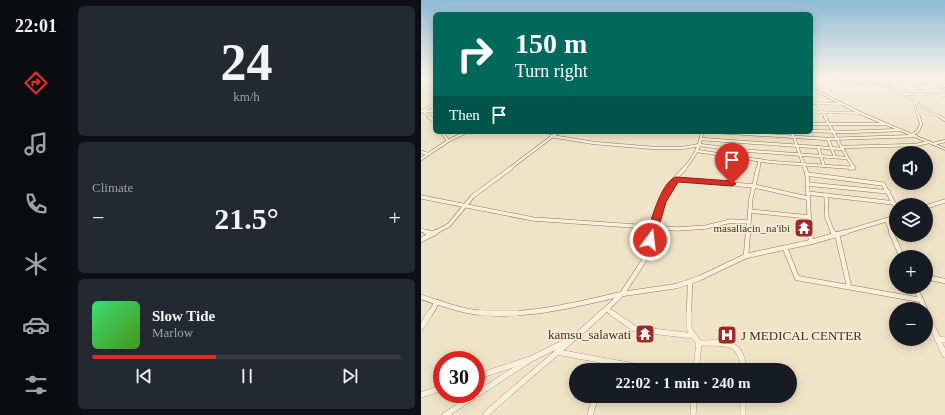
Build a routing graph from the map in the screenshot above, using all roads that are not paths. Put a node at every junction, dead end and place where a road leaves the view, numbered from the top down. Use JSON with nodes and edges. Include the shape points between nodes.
{"nodes":[{"id":1,"x":825,"y":96,"type":"edge"},
{"id":2,"x":905,"y":96,"type":"edge"},
{"id":3,"x":921,"y":96,"type":"edge"},
{"id":4,"x":915,"y":102,"type":"junction"},
{"id":5,"x":813,"y":103,"type":"edge"},
{"id":6,"x":819,"y":103,"type":"junction"},
{"id":7,"x":840,"y":104,"type":"junction"},
{"id":8,"x":433,"y":106,"type":"edge"},
{"id":9,"x":423,"y":111,"type":"edge"},
{"id":10,"x":813,"y":112,"type":"edge"},
{"id":11,"x":823,"y":113,"type":"junction"},
{"id":12,"x":860,"y":113,"type":"junction"},
{"id":13,"x":433,"y":120,"type":"edge"},
{"id":14,"x":945,"y":120,"type":"edge"},
{"id":15,"x":813,"y":124,"type":"edge"},
{"id":16,"x":884,"y":124,"type":"junction"},
{"id":17,"x":830,"y":125,"type":"junction"},
{"id":18,"x":899,"y":130,"type":"junction"},
{"id":19,"x":813,"y":131,"type":"edge"},
{"id":20,"x":834,"y":132,"type":"junction"},
{"id":21,"x":443,"y":134,"type":"edge"},
{"id":22,"x":462,"y":134,"type":"edge"},
{"id":23,"x":554,"y":134,"type":"edge"},
{"id":24,"x":702,"y":134,"type":"edge"},
{"id":25,"x":728,"y":134,"type":"edge"},
{"id":26,"x":754,"y":134,"type":"edge"},
{"id":27,"x":793,"y":134,"type":"edge"},
{"id":28,"x":759,"y":135,"type":"junction"},
{"id":29,"x":551,"y":136,"type":"junction"},
{"id":30,"x":776,"y":136,"type":"joint"},
{"id":31,"x":914,"y":136,"type":"junction"},
{"id":32,"x":701,"y":138,"type":"junction"},
{"id":33,"x":794,"y":138,"type":"junction"},
{"id":34,"x":828,"y":139,"type":"junction"},
{"id":35,"x":838,"y":139,"type":"junction"},
{"id":36,"x":727,"y":140,"type":"junction"},
{"id":37,"x":448,"y":141,"type":"junction"},
{"id":38,"x":945,"y":141,"type":"edge"},
{"id":39,"x":761,"y":143,"type":"junction"},
{"id":40,"x":931,"y":143,"type":"junction"},
{"id":41,"x":700,"y":145,"type":"junction"},
{"id":42,"x":796,"y":146,"type":"junction"},
{"id":43,"x":819,"y":147,"type":"junction"},
{"id":44,"x":832,"y":148,"type":"junction"},
{"id":45,"x":842,"y":148,"type":"junction"},
{"id":46,"x":945,"y":149,"type":"edge"},
{"id":47,"x":697,"y":151,"type":"junction"},
{"id":48,"x":421,"y":152,"type":"edge"},
{"id":49,"x":428,"y":154,"type":"junction"},
{"id":50,"x":800,"y":155,"type":"junction"},
{"id":51,"x":822,"y":156,"type":"junction"},
{"id":52,"x":847,"y":157,"type":"junction"},
{"id":53,"x":835,"y":158,"type":"junction"},
{"id":54,"x":421,"y":159,"type":"edge"},
{"id":55,"x":760,"y":160,"type":"junction"},
{"id":56,"x":804,"y":165,"type":"junction"},
{"id":57,"x":824,"y":166,"type":"junction"},
{"id":58,"x":807,"y":174,"type":"junction"},
{"id":59,"x":676,"y":179,"type":"junction"},
{"id":60,"x":807,"y":184,"type":"junction"},
{"id":61,"x":754,"y":186,"type":"junction"},
{"id":62,"x":838,"y":187,"type":"junction"},
{"id":63,"x":889,"y":192,"type":"junction"},
{"id":64,"x":807,"y":193,"type":"junction"},
{"id":65,"x":826,"y":195,"type":"junction"},
{"id":66,"x":421,"y":197,"type":"edge"},
{"id":67,"x":840,"y":197,"type":"junction"},
{"id":68,"x":807,"y":198,"type":"junction"},
{"id":69,"x":892,"y":198,"type":"edge"},
{"id":70,"x":945,"y":201,"type":"edge"},
{"id":71,"x":889,"y":204,"type":"edge"},
{"id":72,"x":465,"y":205,"type":"junction"},
{"id":73,"x":933,"y":205,"type":"edge"},
{"id":74,"x":750,"y":211,"type":"junction"},
{"id":75,"x":809,"y":217,"type":"junction"},
{"id":76,"x":887,"y":221,"type":"joint"},
{"id":77,"x":748,"y":222,"type":"junction"},
{"id":78,"x":653,"y":228,"type":"junction"},
{"id":79,"x":421,"y":230,"type":"edge"},
{"id":80,"x":433,"y":234,"type":"junction"},
{"id":81,"x":835,"y":235,"type":"junction"},
{"id":82,"x":421,"y":240,"type":"edge"},
{"id":83,"x":811,"y":242,"type":"junction"},
{"id":84,"x":785,"y":248,"type":"junction"},
{"id":85,"x":899,"y":250,"type":"edge"},
{"id":86,"x":746,"y":256,"type":"junction"},
{"id":87,"x":933,"y":278,"type":"edge"},
{"id":88,"x":945,"y":281,"type":"edge"},
{"id":89,"x":690,"y":282,"type":"junction"},
{"id":90,"x":849,"y":286,"type":"junction"},
{"id":91,"x":622,"y":294,"type":"junction"},
{"id":92,"x":918,"y":294,"type":"edge"},
{"id":93,"x":421,"y":297,"type":"edge"},
{"id":94,"x":921,"y":300,"type":"joint"},
{"id":95,"x":437,"y":302,"type":"junction"},
{"id":96,"x":607,"y":308,"type":"junction"},
{"id":97,"x":421,"y":327,"type":"edge"},
{"id":98,"x":933,"y":328,"type":"edge"},
{"id":99,"x":578,"y":335,"type":"junction"},
{"id":100,"x":694,"y":336,"type":"junction"},
{"id":101,"x":938,"y":339,"type":"junction"},
{"id":102,"x":945,"y":340,"type":"edge"},
{"id":103,"x":699,"y":343,"type":"junction"},
{"id":104,"x":557,"y":352,"type":"junction"},
{"id":105,"x":945,"y":355,"type":"edge"},
{"id":106,"x":533,"y":358,"type":"junction"},
{"id":107,"x":606,"y":361,"type":"joint"},
{"id":108,"x":617,"y":363,"type":"edge"},
{"id":109,"x":697,"y":363,"type":"edge"},
{"id":110,"x":743,"y":363,"type":"edge"},
{"id":111,"x":485,"y":375,"type":"edge"},
{"id":112,"x":433,"y":391,"type":"edge"},
{"id":113,"x":421,"y":395,"type":"edge"},
{"id":114,"x":594,"y":403,"type":"edge"},
{"id":115,"x":694,"y":403,"type":"edge"},
{"id":116,"x":743,"y":403,"type":"edge"},
{"id":117,"x":445,"y":415,"type":"edge"},
{"id":118,"x":485,"y":415,"type":"edge"},
{"id":119,"x":590,"y":415,"type":"edge"},
{"id":120,"x":693,"y":415,"type":"edge"},
{"id":121,"x":743,"y":415,"type":"edge"}],
"edges":[{"from":1,"to":7,"type":"street"},
{"from":2,"to":4,"type":"street"},
{"from":3,"to":4,"type":"street"},
{"from":4,"to":14,"type":"street"},
{"from":4,"to":31,"type":"street","via":[[921,128]]},
{"from":5,"to":6,"type":"street"},
{"from":6,"to":7,"type":"street"},
{"from":6,"to":11,"type":"street"},
{"from":7,"to":12,"type":"street"},
{"from":8,"to":9,"type":"street"},
{"from":9,"to":13,"type":"street"},
{"from":10,"to":11,"type":"street"},
{"from":11,"to":12,"type":"street"},
{"from":11,"to":17,"type":"street"},
{"from":12,"to":16,"type":"street"},
{"from":15,"to":17,"type":"street"},
{"from":16,"to":17,"type":"street"},
{"from":16,"to":18,"type":"street"},
{"from":17,"to":20,"type":"street"},
{"from":18,"to":20,"type":"street"},
{"from":18,"to":31,"type":"street"},
{"from":19,"to":20,"type":"street"},
{"from":20,"to":35,"type":"street"},
{"from":21,"to":37,"type":"street"},
{"from":22,"to":37,"type":"street"},
{"from":23,"to":29,"type":"street"},
{"from":24,"to":32,"type":"street"},
{"from":25,"to":36,"type":"street"},
{"from":26,"to":28,"type":"street"},
{"from":27,"to":33,"type":"street"},
{"from":28,"to":30,"type":"street"},
{"from":28,"to":39,"type":"street"},
{"from":29,"to":41,"type":"street","via":[[594,143],[671,149]]},
{"from":29,"to":72,"type":"street","via":[[473,196]]},
{"from":30,"to":33,"type":"street"},
{"from":31,"to":35,"type":"street"},
{"from":31,"to":40,"type":"street"},
{"from":32,"to":36,"type":"street"},
{"from":32,"to":41,"type":"street"},
{"from":33,"to":34,"type":"street"},
{"from":33,"to":42,"type":"street"},
{"from":34,"to":35,"type":"street"},
{"from":34,"to":44,"type":"street"},
{"from":35,"to":45,"type":"street"},
{"from":36,"to":39,"type":"street"},
{"from":37,"to":49,"type":"street"},
{"from":38,"to":40,"type":"street"},
{"from":39,"to":42,"type":"street"},
{"from":40,"to":45,"type":"street"},
{"from":40,"to":46,"type":"street"},
{"from":41,"to":47,"type":"street"},
{"from":41,"to":50,"type":"street"},
{"from":42,"to":43,"type":"street"},
{"from":42,"to":50,"type":"street"},
{"from":43,"to":44,"type":"street"},
{"from":43,"to":51,"type":"street"},
{"from":44,"to":45,"type":"street"},
{"from":44,"to":53,"type":"street"},
{"from":45,"to":52,"type":"street"},
{"from":47,"to":55,"type":"street"},
{"from":47,"to":59,"type":"street"},
{"from":48,"to":49,"type":"street"},
{"from":49,"to":54,"type":"street"},
{"from":50,"to":51,"type":"street"},
{"from":50,"to":56,"type":"street"},
{"from":51,"to":53,"type":"street"},
{"from":51,"to":57,"type":"street"},
{"from":52,"to":53,"type":"street"},
{"from":52,"to":57,"type":"street","via":[[854,168]]},
{"from":55,"to":56,"type":"street"},
{"from":55,"to":61,"type":"street"},
{"from":56,"to":57,"type":"street"},
{"from":56,"to":58,"type":"street"},
{"from":58,"to":60,"type":"street"},
{"from":58,"to":63,"type":"street","via":[[880,183]]},
{"from":59,"to":61,"type":"street"},
{"from":59,"to":78,"type":"street","via":[[671,183],[662,202]]},
{"from":60,"to":62,"type":"street"},
{"from":60,"to":64,"type":"street"},
{"from":61,"to":68,"type":"street"},
{"from":61,"to":74,"type":"street"},
{"from":62,"to":63,"type":"street"},
{"from":62,"to":67,"type":"street"},
{"from":63,"to":69,"type":"street"},
{"from":64,"to":65,"type":"street"},
{"from":64,"to":68,"type":"street"},
{"from":65,"to":67,"type":"street"},
{"from":65,"to":81,"type":"street","via":[[827,218]]},
{"from":66,"to":72,"type":"street"},
{"from":67,"to":71,"type":"street"},
{"from":68,"to":75,"type":"street"},
{"from":70,"to":73,"type":"street"},
{"from":72,"to":78,"type":"street","via":[[533,219]]},
{"from":72,"to":80,"type":"street","via":[[453,221]]},
{"from":74,"to":75,"type":"street"},
{"from":74,"to":77,"type":"street"},
{"from":75,"to":83,"type":"street"},
{"from":76,"to":81,"type":"street"},
{"from":76,"to":85,"type":"street"},
{"from":77,"to":78,"type":"street","via":[[731,221],[706,227],[678,229]]},
{"from":77,"to":86,"type":"street"},
{"from":78,"to":91,"type":"street","via":[[643,262]]},
{"from":79,"to":80,"type":"street"},
{"from":80,"to":82,"type":"street"},
{"from":81,"to":83,"type":"street"},
{"from":81,"to":90,"type":"street"},
{"from":83,"to":84,"type":"street"},
{"from":84,"to":86,"type":"street"},
{"from":84,"to":90,"type":"street","via":[[797,278]]},
{"from":86,"to":89,"type":"street"},
{"from":87,"to":88,"type":"street"},
{"from":89,"to":91,"type":"street"},
{"from":89,"to":100,"type":"street","via":[[689,329]]},
{"from":90,"to":94,"type":"street"},
{"from":91,"to":95,"type":"street","via":[[508,314],[473,312]]},
{"from":91,"to":96,"type":"street"},
{"from":92,"to":94,"type":"street"},
{"from":93,"to":95,"type":"street"},
{"from":95,"to":97,"type":"street"},
{"from":96,"to":99,"type":"street"},
{"from":96,"to":100,"type":"street","via":[[635,330]]},
{"from":98,"to":101,"type":"street"},
{"from":99,"to":104,"type":"street"},
{"from":99,"to":106,"type":"street"},
{"from":100,"to":103,"type":"street"},
{"from":101,"to":102,"type":"street"},
{"from":101,"to":105,"type":"street"},
{"from":103,"to":109,"type":"street"},
{"from":103,"to":110,"type":"street","via":[[737,346]]},
{"from":104,"to":107,"type":"street"},
{"from":104,"to":118,"type":"street"},
{"from":106,"to":111,"type":"street"},
{"from":106,"to":117,"type":"street"},
{"from":107,"to":108,"type":"street"},
{"from":112,"to":113,"type":"street"},
{"from":114,"to":119,"type":"street"},
{"from":115,"to":120,"type":"street"},
{"from":116,"to":121,"type":"street"}]}
